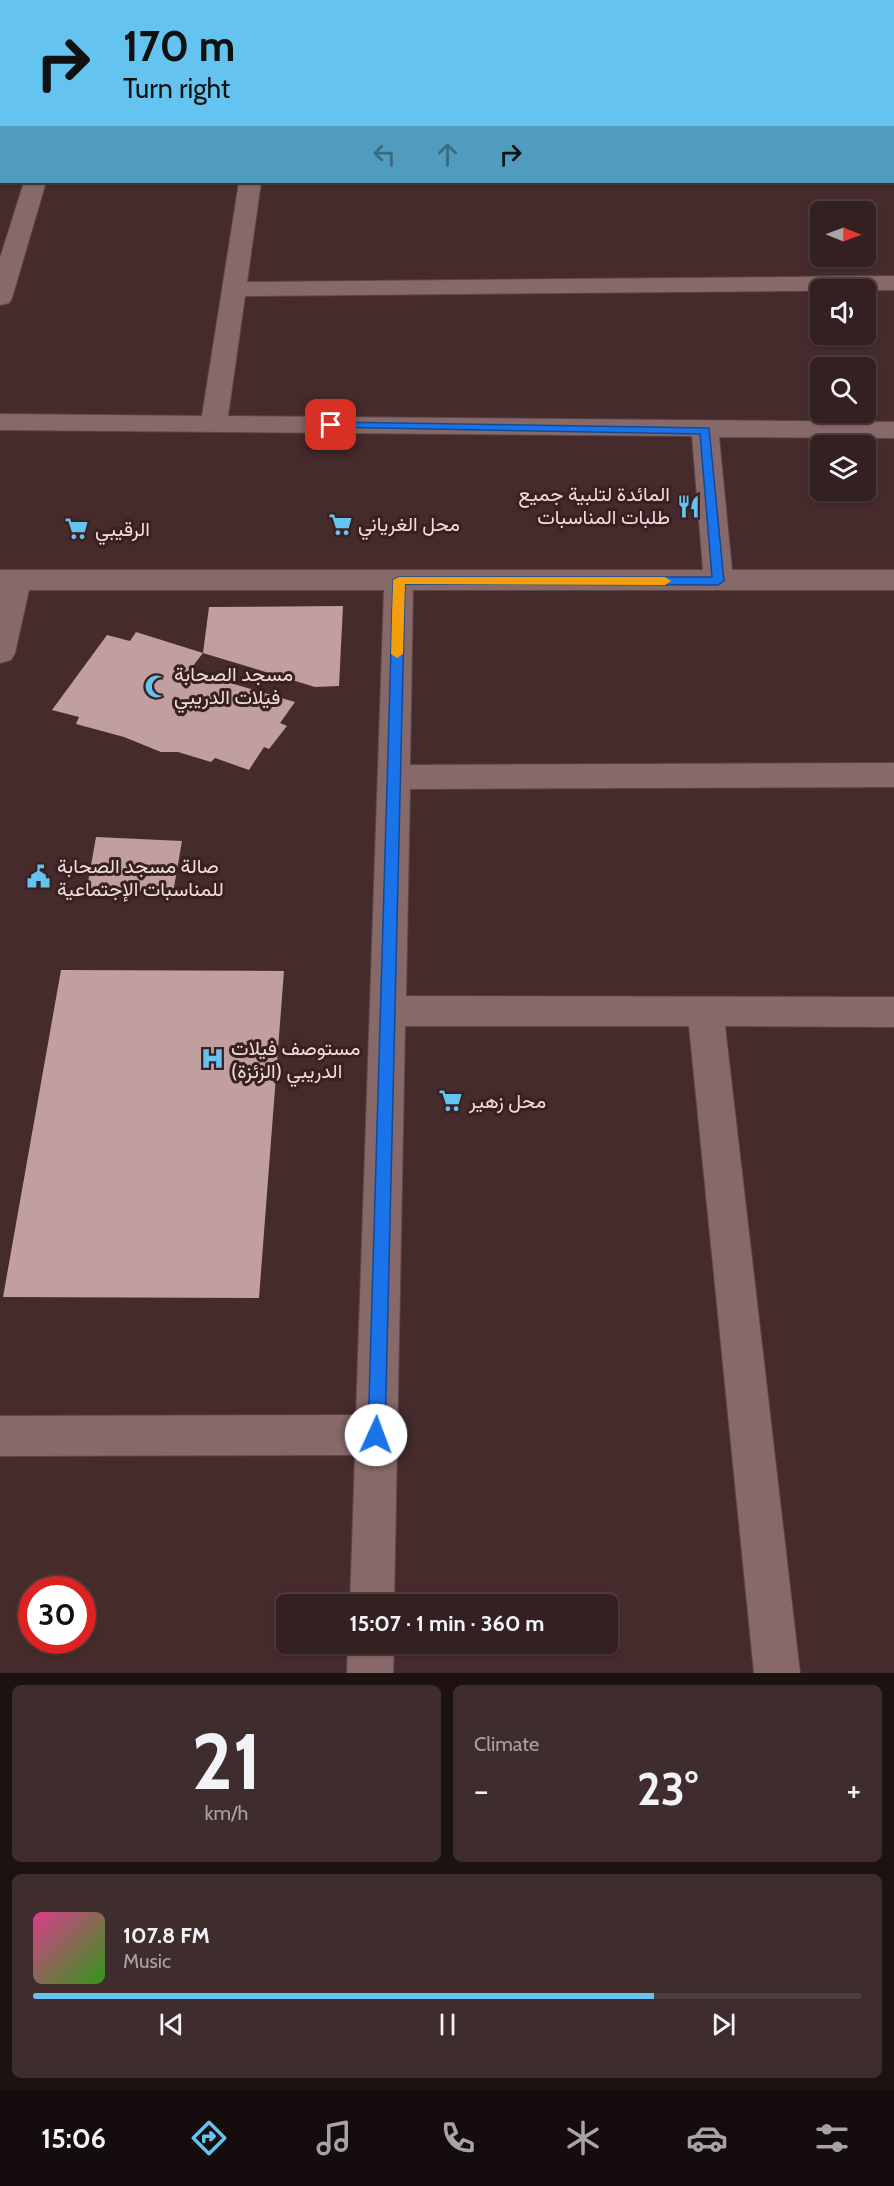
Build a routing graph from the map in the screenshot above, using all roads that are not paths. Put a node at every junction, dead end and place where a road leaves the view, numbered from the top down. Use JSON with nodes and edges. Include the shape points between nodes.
{"nodes":[{"id":1,"x":35,"y":183,"type":"edge"},
{"id":2,"x":250,"y":183,"type":"edge"},
{"id":3,"x":894,"y":283,"type":"edge"},
{"id":4,"x":234,"y":290,"type":"junction"},
{"id":5,"x":0,"y":298,"type":"edge"},
{"id":6,"x":0,"y":422,"type":"edge"},
{"id":7,"x":214,"y":423,"type":"junction"},
{"id":8,"x":705,"y":430,"type":"junction"},
{"id":9,"x":894,"y":430,"type":"edge"},
{"id":10,"x":8,"y":580,"type":"edge"},
{"id":11,"x":399,"y":580,"type":"junction"},
{"id":12,"x":894,"y":580,"type":"edge"},
{"id":13,"x":718,"y":581,"type":"junction"},
{"id":14,"x":0,"y":653,"type":"edge"},
{"id":15,"x":894,"y":775,"type":"edge"},
{"id":16,"x":394,"y":777,"type":"junction"},
{"id":17,"x":388,"y":1011,"type":"junction"},
{"id":18,"x":705,"y":1012,"type":"junction"},
{"id":19,"x":894,"y":1012,"type":"edge"},
{"id":20,"x":376,"y":1435,"type":"junction"},
{"id":21,"x":0,"y":1436,"type":"edge"},
{"id":22,"x":372,"y":1594,"type":"edge"},
{"id":23,"x":371,"y":1654,"type":"edge"},
{"id":24,"x":370,"y":1673,"type":"edge"},
{"id":25,"x":777,"y":1673,"type":"edge"}],
"edges":[{"from":1,"to":5,"type":"street"},
{"from":2,"to":4,"type":"street"},
{"from":3,"to":4,"type":"street"},
{"from":4,"to":7,"type":"street"},
{"from":6,"to":7,"type":"street"},
{"from":7,"to":8,"type":"street"},
{"from":8,"to":9,"type":"street"},
{"from":8,"to":13,"type":"street"},
{"from":10,"to":11,"type":"street"},
{"from":10,"to":14,"type":"street"},
{"from":11,"to":13,"type":"street"},
{"from":11,"to":16,"type":"street"},
{"from":12,"to":13,"type":"street"},
{"from":15,"to":16,"type":"street"},
{"from":16,"to":17,"type":"street"},
{"from":17,"to":18,"type":"street"},
{"from":17,"to":20,"type":"street"},
{"from":18,"to":19,"type":"street"},
{"from":18,"to":25,"type":"street"},
{"from":20,"to":21,"type":"street"},
{"from":20,"to":22,"type":"street"},
{"from":23,"to":24,"type":"street"}]}
